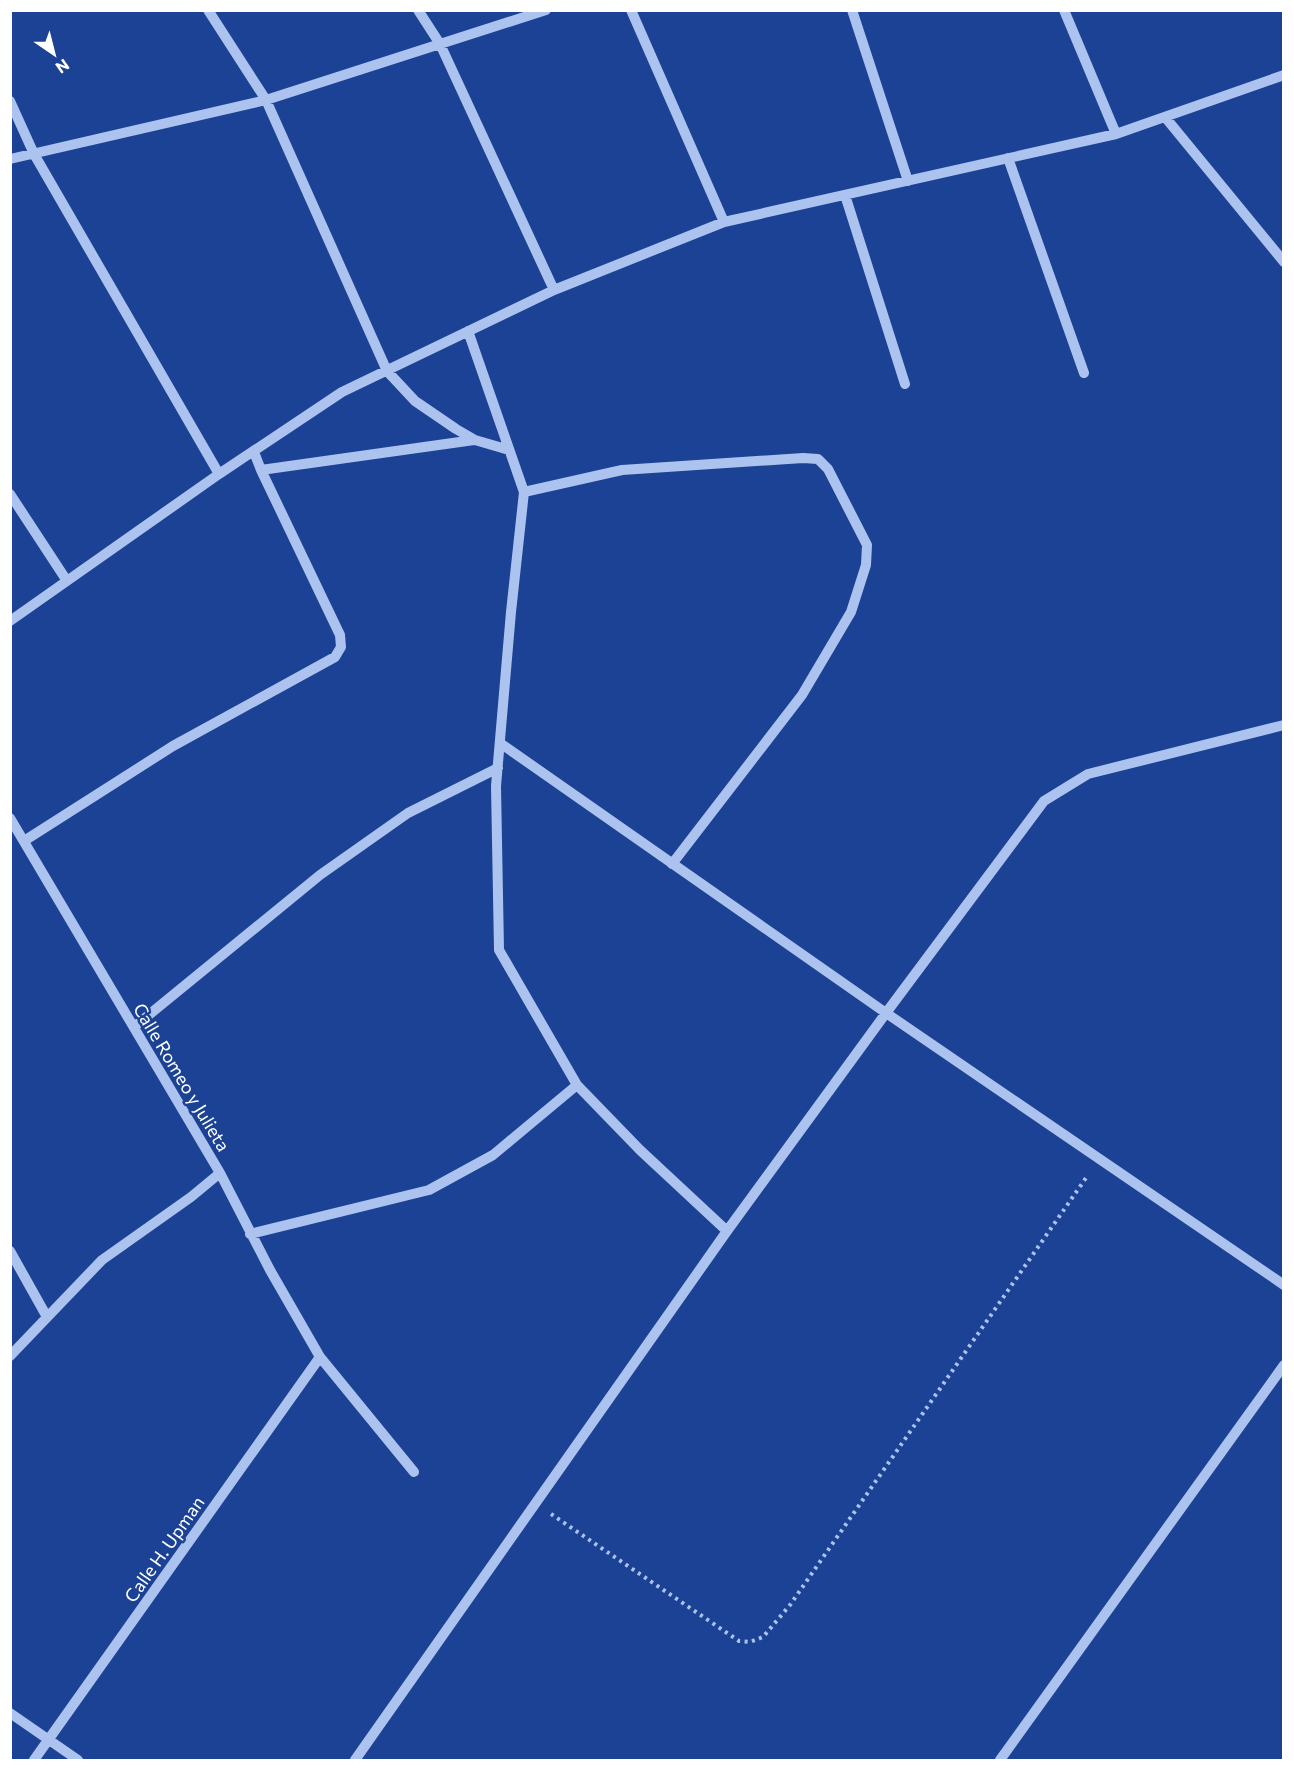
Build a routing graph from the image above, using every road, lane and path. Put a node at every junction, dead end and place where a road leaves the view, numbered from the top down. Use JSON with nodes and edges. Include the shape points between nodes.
{"nodes":[{"id":1,"x":208,"y":10,"type":"edge"},
{"id":2,"x":418,"y":10,"type":"edge"},
{"id":3,"x":546,"y":10,"type":"edge"},
{"id":4,"x":631,"y":10,"type":"edge"},
{"id":5,"x":852,"y":10,"type":"edge"},
{"id":6,"x":1064,"y":10,"type":"edge"},
{"id":7,"x":440,"y":44,"type":"junction"},
{"id":8,"x":1284,"y":75,"type":"edge"},
{"id":9,"x":266,"y":100,"type":"junction"},
{"id":10,"x":10,"y":101,"type":"edge"},
{"id":11,"x":1165,"y":117,"type":"junction"},
{"id":12,"x":1116,"y":134,"type":"junction"},
{"id":13,"x":33,"y":153,"type":"junction"},
{"id":14,"x":1008,"y":158,"type":"junction"},
{"id":15,"x":10,"y":159,"type":"edge"},
{"id":16,"x":908,"y":181,"type":"junction"},
{"id":17,"x":845,"y":195,"type":"junction"},
{"id":18,"x":724,"y":222,"type":"junction"},
{"id":19,"x":1284,"y":262,"type":"edge"},
{"id":20,"x":554,"y":290,"type":"junction"},
{"id":21,"x":468,"y":331,"type":"junction"},
{"id":22,"x":387,"y":371,"type":"junction"},
{"id":23,"x":1084,"y":373,"type":"dead end"},
{"id":24,"x":905,"y":384,"type":"dead end"},
{"id":25,"x":475,"y":440,"type":"junction"},
{"id":26,"x":509,"y":450,"type":"junction"},
{"id":27,"x":254,"y":452,"type":"junction"},
{"id":28,"x":261,"y":470,"type":"junction"},
{"id":29,"x":219,"y":474,"type":"junction"},
{"id":30,"x":524,"y":492,"type":"junction"},
{"id":31,"x":10,"y":494,"type":"edge"},
{"id":32,"x":67,"y":581,"type":"junction"},
{"id":33,"x":10,"y":621,"type":"edge"},
{"id":34,"x":1284,"y":725,"type":"edge"},
{"id":35,"x":500,"y":743,"type":"junction"},
{"id":36,"x":498,"y":768,"type":"junction"},
{"id":37,"x":10,"y":818,"type":"edge"},
{"id":38,"x":24,"y":841,"type":"junction"},
{"id":39,"x":672,"y":864,"type":"junction"},
{"id":40,"x":886,"y":1013,"type":"junction"},
{"id":41,"x":134,"y":1027,"type":"junction"},
{"id":42,"x":577,"y":1085,"type":"junction"},
{"id":43,"x":1099,"y":1159,"type":"junction"},
{"id":44,"x":220,"y":1173,"type":"junction"},
{"id":45,"x":728,"y":1231,"type":"junction"},
{"id":46,"x":250,"y":1234,"type":"junction"},
{"id":47,"x":10,"y":1251,"type":"edge"},
{"id":48,"x":1284,"y":1285,"type":"edge"},
{"id":49,"x":47,"y":1317,"type":"junction"},
{"id":50,"x":10,"y":1356,"type":"edge"},
{"id":51,"x":320,"y":1357,"type":"junction"},
{"id":52,"x":1284,"y":1365,"type":"edge"},
{"id":53,"x":414,"y":1472,"type":"dead end"},
{"id":54,"x":536,"y":1504,"type":"junction"},
{"id":55,"x":10,"y":1713,"type":"edge"},
{"id":56,"x":49,"y":1740,"type":"junction"},
{"id":57,"x":34,"y":1761,"type":"edge"},
{"id":58,"x":78,"y":1761,"type":"edge"},
{"id":59,"x":355,"y":1761,"type":"edge"},
{"id":60,"x":1000,"y":1761,"type":"edge"}],
"edges":[{"from":1,"to":9,"type":"street"},
{"from":2,"to":7,"type":"street"},
{"from":3,"to":7,"type":"street"},
{"from":4,"to":18,"type":"street"},
{"from":5,"to":16,"type":"street"},
{"from":6,"to":12,"type":"street"},
{"from":7,"to":9,"type":"street"},
{"from":7,"to":20,"type":"street"},
{"from":8,"to":11,"type":"street"},
{"from":9,"to":13,"type":"street"},
{"from":9,"to":22,"type":"street"},
{"from":10,"to":13,"type":"street"},
{"from":11,"to":12,"type":"street"},
{"from":11,"to":19,"type":"street"},
{"from":12,"to":14,"type":"street"},
{"from":13,"to":15,"type":"street"},
{"from":13,"to":29,"type":"street"},
{"from":14,"to":16,"type":"street"},
{"from":14,"to":23,"type":"street"},
{"from":16,"to":17,"type":"street"},
{"from":17,"to":18,"type":"street"},
{"from":17,"to":24,"type":"street"},
{"from":18,"to":20,"type":"street"},
{"from":20,"to":21,"type":"street"},
{"from":21,"to":22,"type":"street"},
{"from":21,"to":26,"type":"street"},
{"from":22,"to":25,"type":"street","via":[[415,401]]},
{"from":22,"to":27,"type":"street","via":[[342,392]]},
{"from":25,"to":26,"type":"street"},
{"from":25,"to":28,"type":"street"},
{"from":26,"to":30,"type":"street"},
{"from":27,"to":28,"type":"street"},
{"from":27,"to":29,"type":"street"},
{"from":28,"to":38,"type":"street","via":[[340,635],[341,647],[335,657],[173,746]]},
{"from":29,"to":32,"type":"street"},
{"from":30,"to":35,"type":"street"},
{"from":30,"to":39,"type":"street","via":[[622,470],[818,459],[828,469],[867,544],[866,565],[851,612],[802,695]]},
{"from":31,"to":32,"type":"street"},
{"from":32,"to":33,"type":"street"},
{"from":34,"to":40,"type":"street","via":[[1088,774],[1044,801]]},
{"from":35,"to":36,"type":"street"},
{"from":35,"to":39,"type":"street"},
{"from":36,"to":41,"type":"street","via":[[408,813],[320,874]]},
{"from":36,"to":42,"type":"street","via":[[499,950]]},
{"from":37,"to":38,"type":"street","name":"Calle Romeo y Julieta"},
{"from":38,"to":41,"type":"street","name":"Calle Romeo y Julieta"},
{"from":39,"to":40,"type":"street"},
{"from":40,"to":43,"type":"street"},
{"from":40,"to":45,"type":"street"},
{"from":41,"to":44,"type":"street","name":"Calle Romeo y Julieta"},
{"from":42,"to":45,"type":"street"},
{"from":42,"to":46,"type":"street","via":[[493,1155],[429,1190]]},
{"from":43,"to":48,"type":"street"},
{"from":43,"to":54,"type":"path","via":[[790,1605],[763,1636],[750,1642],[739,1641]]},
{"from":44,"to":46,"type":"street"},
{"from":44,"to":49,"type":"street","name":"Calle Romeo y Julieta","via":[[102,1260]]},
{"from":45,"to":54,"type":"street"},
{"from":46,"to":51,"type":"street"},
{"from":47,"to":49,"type":"street"},
{"from":49,"to":50,"type":"street","name":"Calle Romeo y Julieta"},
{"from":51,"to":53,"type":"street"},
{"from":51,"to":56,"type":"street","name":"Calle H. Upman"},
{"from":52,"to":60,"type":"street"},
{"from":54,"to":59,"type":"street"},
{"from":55,"to":56,"type":"street"},
{"from":56,"to":57,"type":"street","name":"Calle H. Upman"},
{"from":56,"to":58,"type":"street"}]}
